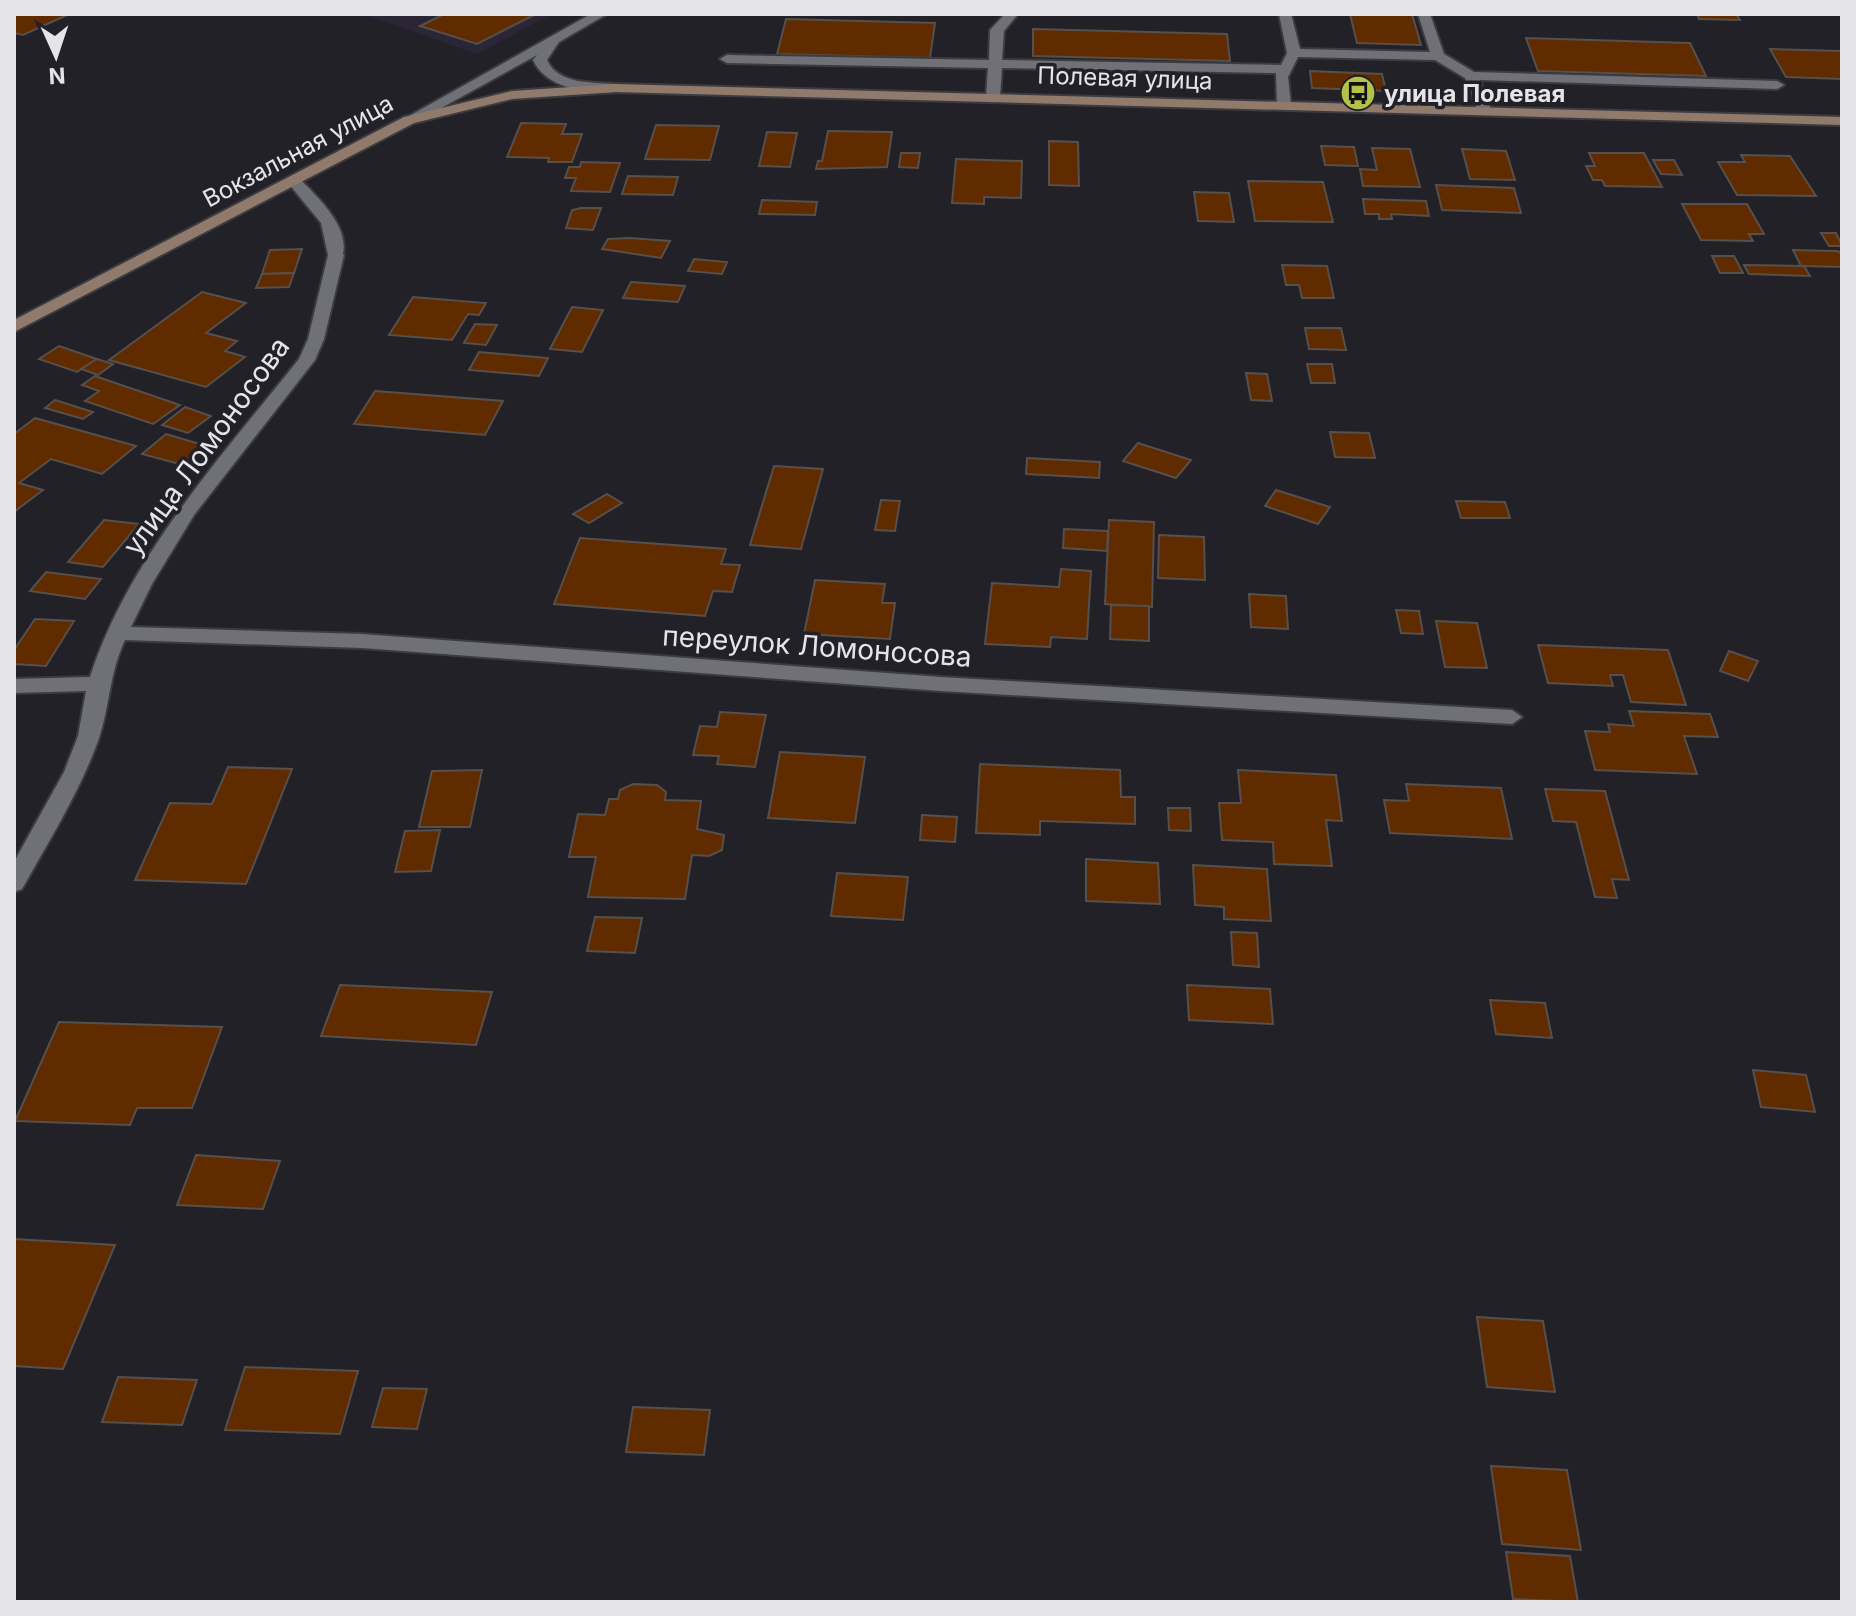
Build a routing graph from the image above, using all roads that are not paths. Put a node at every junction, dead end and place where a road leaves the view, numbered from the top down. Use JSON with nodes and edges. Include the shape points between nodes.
{"nodes":[{"id":1,"x":600,"y":14,"type":"edge"},
{"id":2,"x":1012,"y":14,"type":"edge"},
{"id":3,"x":1285,"y":14,"type":"edge"},
{"id":4,"x":1424,"y":14,"type":"edge"},
{"id":5,"x":553,"y":41,"type":"junction"},
{"id":6,"x":1294,"y":53,"type":"junction"},
{"id":7,"x":1438,"y":56,"type":"junction"},
{"id":8,"x":727,"y":59,"type":"dead end"},
{"id":9,"x":996,"y":61,"type":"junction"},
{"id":10,"x":1286,"y":69,"type":"junction"},
{"id":11,"x":1471,"y":76,"type":"junction"},
{"id":12,"x":1777,"y":85,"type":"dead end"},
{"id":13,"x":616,"y":88,"type":"junction"},
{"id":14,"x":993,"y":97,"type":"junction"},
{"id":15,"x":1284,"y":105,"type":"junction"},
{"id":16,"x":1484,"y":110,"type":"junction"},
{"id":17,"x":409,"y":120,"type":"junction"},
{"id":18,"x":1842,"y":121,"type":"edge"},
{"id":19,"x":294,"y":181,"type":"junction"},
{"id":20,"x":14,"y":327,"type":"edge"},
{"id":21,"x":117,"y":633,"type":"junction"},
{"id":22,"x":98,"y":684,"type":"junction"},
{"id":23,"x":14,"y":686,"type":"edge"},
{"id":24,"x":1512,"y":717,"type":"dead end"},
{"id":25,"x":14,"y":883,"type":"edge"}],
"edges":[{"from":1,"to":5,"type":"street","name":"Вокзальная улица"},
{"from":2,"to":9,"type":"street","via":[[997,30]]},
{"from":3,"to":6,"type":"street"},
{"from":4,"to":7,"type":"street"},
{"from":5,"to":13,"type":"street","via":[[540,60],[550,75]]},
{"from":5,"to":17,"type":"street","name":"Вокзальная улица"},
{"from":6,"to":7,"type":"street"},
{"from":6,"to":10,"type":"street"},
{"from":7,"to":11,"type":"street"},
{"from":8,"to":9,"type":"street"},
{"from":9,"to":10,"type":"street"},
{"from":9,"to":14,"type":"street"},
{"from":10,"to":15,"type":"street","via":[[1280,85]]},
{"from":11,"to":12,"type":"street"},
{"from":11,"to":16,"type":"street"},
{"from":13,"to":14,"type":"main road","name":"Полевая улица"},
{"from":13,"to":17,"type":"main road","name":"Полевая улица","via":[[512,95]]},
{"from":14,"to":15,"type":"main road","name":"Полевая улица"},
{"from":15,"to":16,"type":"main road","name":"Полевая улица"},
{"from":16,"to":18,"type":"main road","name":"Полевая улица"},
{"from":17,"to":19,"type":"main road","name":"Вокзальная улица"},
{"from":19,"to":20,"type":"main road","name":"Вокзальная улица"},
{"from":19,"to":21,"type":"street","name":"улица Ломоносова","via":[[335,232],[336,255],[316,339],[307,360],[186,513]]},
{"from":21,"to":22,"type":"street","name":"улица Ломоносова"},
{"from":21,"to":24,"type":"street","name":"переулок Ломоносова","via":[[362,641],[941,684]]},
{"from":22,"to":23,"type":"street"},
{"from":22,"to":25,"type":"street","name":"улица Ломоносова","via":[[89,736],[75,772]]}]}
